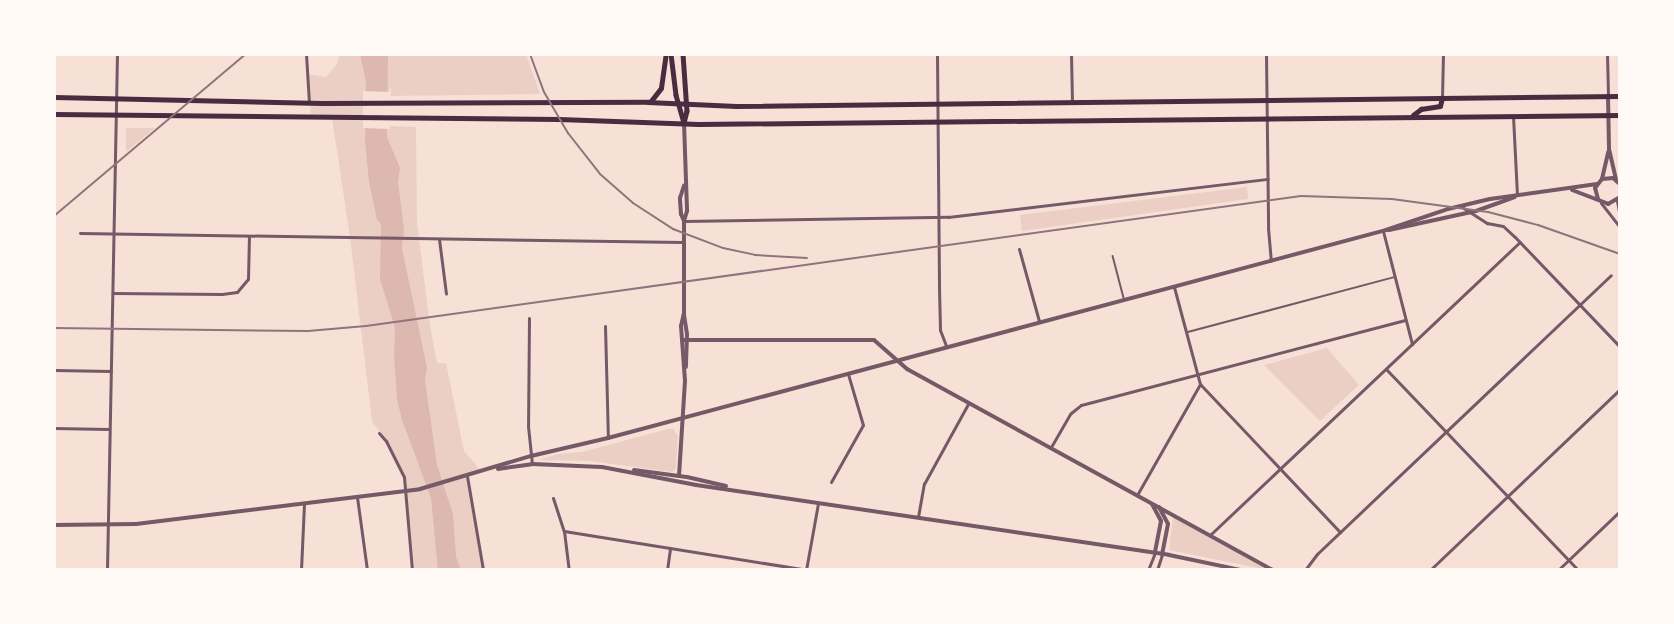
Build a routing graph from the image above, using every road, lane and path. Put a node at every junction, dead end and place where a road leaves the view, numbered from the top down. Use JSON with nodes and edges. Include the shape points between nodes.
{"nodes":[{"id":1,"x":117,"y":54,"type":"edge"},
{"id":2,"x":306,"y":54,"type":"edge"},
{"id":3,"x":666,"y":54,"type":"edge"},
{"id":4,"x":671,"y":54,"type":"edge"},
{"id":5,"x":682,"y":54,"type":"edge"},
{"id":6,"x":937,"y":54,"type":"edge"},
{"id":7,"x":1071,"y":54,"type":"edge"},
{"id":8,"x":1266,"y":54,"type":"edge"},
{"id":9,"x":1443,"y":54,"type":"edge"},
{"id":10,"x":1607,"y":54,"type":"edge"},
{"id":11,"x":1608,"y":96,"type":"junction"},
{"id":12,"x":1620,"y":96,"type":"edge"},
{"id":13,"x":54,"y":98,"type":"edge"},
{"id":14,"x":1442,"y":98,"type":"junction"},
{"id":15,"x":117,"y":100,"type":"junction"},
{"id":16,"x":1266,"y":101,"type":"junction"},
{"id":17,"x":648,"y":102,"type":"junction"},
{"id":18,"x":309,"y":103,"type":"junction"},
{"id":19,"x":678,"y":103,"type":"junction"},
{"id":20,"x":687,"y":104,"type":"junction"},
{"id":21,"x":1072,"y":104,"type":"junction"},
{"id":22,"x":937,"y":105,"type":"junction"},
{"id":23,"x":54,"y":114,"type":"edge"},
{"id":24,"x":1413,"y":115,"type":"junction"},
{"id":25,"x":1513,"y":115,"type":"junction"},
{"id":26,"x":1608,"y":115,"type":"junction"},
{"id":27,"x":1620,"y":115,"type":"edge"},
{"id":28,"x":116,"y":116,"type":"junction"},
{"id":29,"x":1267,"y":119,"type":"junction"},
{"id":30,"x":684,"y":123,"type":"junction"},
{"id":31,"x":937,"y":123,"type":"junction"},
{"id":32,"x":1609,"y":148,"type":"junction"},
{"id":33,"x":1268,"y":179,"type":"junction"},
{"id":34,"x":1602,"y":179,"type":"junction"},
{"id":35,"x":1616,"y":179,"type":"junction"},
{"id":36,"x":1597,"y":184,"type":"junction"},
{"id":37,"x":1620,"y":184,"type":"edge"},
{"id":38,"x":1569,"y":189,"type":"junction"},
{"id":39,"x":1517,"y":195,"type":"junction"},
{"id":40,"x":1618,"y":199,"type":"edge"},
{"id":41,"x":1600,"y":200,"type":"junction"},
{"id":42,"x":1462,"y":207,"type":"junction"},
{"id":43,"x":1472,"y":212,"type":"junction"},
{"id":44,"x":1620,"y":216,"type":"edge"},
{"id":45,"x":939,"y":217,"type":"junction"},
{"id":46,"x":684,"y":221,"type":"junction"},
{"id":47,"x":1620,"y":227,"type":"edge"},
{"id":48,"x":1384,"y":230,"type":"junction"},
{"id":49,"x":80,"y":233,"type":"dead end"},
{"id":50,"x":114,"y":234,"type":"junction"},
{"id":51,"x":249,"y":236,"type":"junction"},
{"id":52,"x":439,"y":239,"type":"junction"},
{"id":53,"x":683,"y":242,"type":"junction"},
{"id":54,"x":1520,"y":242,"type":"junction"},
{"id":55,"x":1019,"y":249,"type":"dead end"},
{"id":56,"x":1113,"y":256,"type":"dead end"},
{"id":57,"x":1271,"y":261,"type":"junction"},
{"id":58,"x":1611,"y":275,"type":"dead end"},
{"id":59,"x":1395,"y":276,"type":"junction"},
{"id":60,"x":1174,"y":287,"type":"junction"},
{"id":61,"x":113,"y":293,"type":"junction"},
{"id":62,"x":446,"y":294,"type":"dead end"},
{"id":63,"x":1125,"y":299,"type":"junction"},
{"id":64,"x":1579,"y":304,"type":"junction"},
{"id":65,"x":529,"y":318,"type":"dead end"},
{"id":66,"x":1406,"y":320,"type":"junction"},
{"id":67,"x":1039,"y":321,"type":"junction"},
{"id":68,"x":605,"y":326,"type":"dead end"},
{"id":69,"x":1188,"y":332,"type":"junction"},
{"id":70,"x":685,"y":340,"type":"junction"},
{"id":71,"x":1412,"y":344,"type":"junction"},
{"id":72,"x":946,"y":346,"type":"junction"},
{"id":73,"x":1620,"y":347,"type":"edge"},
{"id":74,"x":896,"y":359,"type":"junction"},
{"id":75,"x":1386,"y":369,"type":"junction"},
{"id":76,"x":54,"y":370,"type":"edge"},
{"id":77,"x":111,"y":371,"type":"junction"},
{"id":78,"x":848,"y":373,"type":"junction"},
{"id":79,"x":1198,"y":376,"type":"junction"},
{"id":80,"x":1200,"y":384,"type":"junction"},
{"id":81,"x":1620,"y":389,"type":"edge"},
{"id":82,"x":969,"y":404,"type":"junction"},
{"id":83,"x":684,"y":415,"type":"junction"},
{"id":84,"x":54,"y":428,"type":"edge"},
{"id":85,"x":109,"y":429,"type":"junction"},
{"id":86,"x":1447,"y":431,"type":"junction"},
{"id":87,"x":379,"y":433,"type":"dead end"},
{"id":88,"x":608,"y":438,"type":"junction"},
{"id":89,"x":1051,"y":447,"type":"junction"},
{"id":90,"x":531,"y":456,"type":"junction"},
{"id":91,"x":532,"y":464,"type":"junction"},
{"id":92,"x":1281,"y":467,"type":"junction"},
{"id":93,"x":485,"y":471,"type":"junction"},
{"id":94,"x":627,"y":471,"type":"junction"},
{"id":95,"x":467,"y":476,"type":"junction"},
{"id":96,"x":679,"y":476,"type":"junction"},
{"id":97,"x":831,"y":482,"type":"dead end"},
{"id":98,"x":732,"y":488,"type":"junction"},
{"id":99,"x":407,"y":491,"type":"junction"},
{"id":100,"x":1137,"y":495,"type":"junction"},
{"id":101,"x":1508,"y":495,"type":"junction"},
{"id":102,"x":357,"y":497,"type":"junction"},
{"id":103,"x":554,"y":498,"type":"dead end"},
{"id":104,"x":1149,"y":501,"type":"junction"},
{"id":105,"x":819,"y":502,"type":"junction"},
{"id":106,"x":304,"y":503,"type":"junction"},
{"id":107,"x":1155,"y":504,"type":"junction"},
{"id":108,"x":1620,"y":511,"type":"edge"},
{"id":109,"x":918,"y":517,"type":"junction"},
{"id":110,"x":54,"y":525,"type":"edge"},
{"id":111,"x":108,"y":526,"type":"junction"},
{"id":112,"x":564,"y":531,"type":"junction"},
{"id":113,"x":1340,"y":532,"type":"junction"},
{"id":114,"x":1211,"y":534,"type":"junction"},
{"id":115,"x":670,"y":548,"type":"junction"},
{"id":116,"x":1155,"y":553,"type":"junction"},
{"id":117,"x":1162,"y":554,"type":"junction"},
{"id":118,"x":1569,"y":560,"type":"junction"},
{"id":119,"x":107,"y":570,"type":"edge"},
{"id":120,"x":301,"y":570,"type":"edge"},
{"id":121,"x":367,"y":570,"type":"edge"},
{"id":122,"x":412,"y":570,"type":"edge"},
{"id":123,"x":483,"y":570,"type":"edge"},
{"id":124,"x":569,"y":570,"type":"edge"},
{"id":125,"x":667,"y":570,"type":"edge"},
{"id":126,"x":807,"y":570,"type":"edge"},
{"id":127,"x":1148,"y":570,"type":"edge"},
{"id":128,"x":1157,"y":570,"type":"edge"},
{"id":129,"x":1241,"y":570,"type":"edge"},
{"id":130,"x":1273,"y":570,"type":"edge"},
{"id":131,"x":1305,"y":570,"type":"edge"},
{"id":132,"x":1430,"y":570,"type":"edge"},
{"id":133,"x":1558,"y":570,"type":"edge"},
{"id":134,"x":1578,"y":570,"type":"edge"}],
"edges":[{"from":1,"to":15,"type":"street"},
{"from":2,"to":18,"type":"street"},
{"from":3,"to":17,"type":"main road","via":[[660,91]]},
{"from":4,"to":19,"type":"main road"},
{"from":5,"to":20,"type":"main road"},
{"from":6,"to":22,"type":"street"},
{"from":7,"to":21,"type":"street"},
{"from":8,"to":16,"type":"street"},
{"from":9,"to":14,"type":"street"},
{"from":10,"to":11,"type":"street"},
{"from":11,"to":12,"type":"main road"},
{"from":11,"to":14,"type":"main road"},
{"from":11,"to":26,"type":"street"},
{"from":13,"to":15,"type":"main road"},
{"from":14,"to":16,"type":"main road"},
{"from":14,"to":24,"type":"main road","via":[[1440,106],[1421,108]]},
{"from":15,"to":18,"type":"main road"},
{"from":15,"to":28,"type":"street"},
{"from":16,"to":21,"type":"main road"},
{"from":16,"to":29,"type":"street"},
{"from":17,"to":18,"type":"main road"},
{"from":17,"to":19,"type":"main road"},
{"from":19,"to":20,"type":"main road"},
{"from":19,"to":30,"type":"main road"},
{"from":20,"to":22,"type":"main road"},
{"from":20,"to":30,"type":"main road"},
{"from":21,"to":22,"type":"main road"},
{"from":22,"to":31,"type":"street"},
{"from":23,"to":28,"type":"main road"},
{"from":24,"to":25,"type":"main road"},
{"from":24,"to":29,"type":"main road"},
{"from":25,"to":26,"type":"main road"},
{"from":25,"to":39,"type":"street"},
{"from":26,"to":27,"type":"main road"},
{"from":26,"to":32,"type":"street"},
{"from":28,"to":30,"type":"main road"},
{"from":28,"to":50,"type":"street"},
{"from":29,"to":31,"type":"main road"},
{"from":29,"to":33,"type":"street"},
{"from":30,"to":31,"type":"main road"},
{"from":30,"to":46,"type":"street","via":[[684,186],[680,198]]},
{"from":31,"to":45,"type":"street"},
{"from":32,"to":34,"type":"street"},
{"from":32,"to":35,"type":"street"},
{"from":33,"to":45,"type":"street"},
{"from":33,"to":57,"type":"street"},
{"from":34,"to":35,"type":"street"},
{"from":34,"to":36,"type":"street"},
{"from":35,"to":37,"type":"street"},
{"from":36,"to":38,"type":"street"},
{"from":36,"to":41,"type":"street","via":[[1595,192]]},
{"from":38,"to":39,"type":"street"},
{"from":38,"to":41,"type":"street"},
{"from":39,"to":42,"type":"street"},
{"from":39,"to":43,"type":"street","via":[[1510,201]]},
{"from":40,"to":41,"type":"street","via":[[1608,204]]},
{"from":40,"to":44,"type":"street"},
{"from":41,"to":47,"type":"street"},
{"from":42,"to":43,"type":"street"},
{"from":42,"to":48,"type":"street"},
{"from":43,"to":48,"type":"street"},
{"from":43,"to":54,"type":"street","via":[[1487,223],[1503,226]]},
{"from":45,"to":46,"type":"street"},
{"from":45,"to":72,"type":"street","via":[[940,326]]},
{"from":46,"to":53,"type":"street"},
{"from":48,"to":57,"type":"street"},
{"from":48,"to":59,"type":"street"},
{"from":49,"to":50,"type":"street"},
{"from":50,"to":51,"type":"street"},
{"from":50,"to":61,"type":"street"},
{"from":51,"to":52,"type":"street"},
{"from":51,"to":61,"type":"street","via":[[248,279],[237,292]]},
{"from":52,"to":53,"type":"street"},
{"from":52,"to":62,"type":"street"},
{"from":53,"to":70,"type":"street"},
{"from":54,"to":64,"type":"street"},
{"from":54,"to":71,"type":"street"},
{"from":55,"to":67,"type":"street"},
{"from":56,"to":63,"type":"lane"},
{"from":57,"to":60,"type":"street"},
{"from":58,"to":64,"type":"street"},
{"from":59,"to":66,"type":"street"},
{"from":59,"to":69,"type":"lane"},
{"from":60,"to":63,"type":"street"},
{"from":60,"to":69,"type":"street"},
{"from":61,"to":77,"type":"street"},
{"from":63,"to":67,"type":"street"},
{"from":64,"to":73,"type":"street"},
{"from":64,"to":86,"type":"street"},
{"from":65,"to":90,"type":"street"},
{"from":66,"to":71,"type":"street"},
{"from":66,"to":79,"type":"street"},
{"from":67,"to":72,"type":"street"},
{"from":68,"to":88,"type":"street"},
{"from":69,"to":79,"type":"street"},
{"from":70,"to":74,"type":"street","via":[[869,339]]},
{"from":70,"to":83,"type":"street"},
{"from":71,"to":75,"type":"street"},
{"from":72,"to":74,"type":"street"},
{"from":74,"to":78,"type":"street"},
{"from":74,"to":82,"type":"street"},
{"from":75,"to":86,"type":"street"},
{"from":75,"to":92,"type":"street"},
{"from":76,"to":77,"type":"street"},
{"from":77,"to":85,"type":"street"},
{"from":78,"to":83,"type":"street"},
{"from":78,"to":97,"type":"street","via":[[863,425]]},
{"from":79,"to":80,"type":"street"},
{"from":79,"to":89,"type":"street","via":[[1077,407]]},
{"from":80,"to":92,"type":"street"},
{"from":80,"to":100,"type":"street"},
{"from":81,"to":101,"type":"street"},
{"from":82,"to":89,"type":"street"},
{"from":82,"to":109,"type":"street","via":[[924,484]]},
{"from":83,"to":88,"type":"street"},
{"from":83,"to":96,"type":"street"},
{"from":84,"to":85,"type":"street"},
{"from":85,"to":111,"type":"street"},
{"from":86,"to":101,"type":"street"},
{"from":86,"to":113,"type":"street"},
{"from":87,"to":99,"type":"street","via":[[393,452]]},
{"from":88,"to":90,"type":"street"},
{"from":89,"to":100,"type":"street"},
{"from":90,"to":91,"type":"street"},
{"from":90,"to":93,"type":"street"},
{"from":91,"to":93,"type":"street"},
{"from":91,"to":94,"type":"street","via":[[578,464]]},
{"from":92,"to":113,"type":"street"},
{"from":92,"to":114,"type":"street"},
{"from":93,"to":95,"type":"street"},
{"from":94,"to":96,"type":"street"},
{"from":94,"to":98,"type":"street"},
{"from":95,"to":99,"type":"street"},
{"from":95,"to":123,"type":"street"},
{"from":96,"to":98,"type":"street"},
{"from":98,"to":105,"type":"street"},
{"from":99,"to":102,"type":"street"},
{"from":99,"to":122,"type":"street"},
{"from":100,"to":104,"type":"street"},
{"from":101,"to":118,"type":"street"},
{"from":101,"to":132,"type":"street"},
{"from":102,"to":106,"type":"street"},
{"from":102,"to":121,"type":"street"},
{"from":103,"to":112,"type":"street"},
{"from":104,"to":107,"type":"street"},
{"from":104,"to":116,"type":"street","via":[[1161,521]]},
{"from":105,"to":109,"type":"street"},
{"from":105,"to":126,"type":"street"},
{"from":106,"to":111,"type":"street"},
{"from":106,"to":120,"type":"street"},
{"from":107,"to":114,"type":"street"},
{"from":107,"to":117,"type":"street","via":[[1167,521]]},
{"from":108,"to":118,"type":"street"},
{"from":109,"to":116,"type":"street"},
{"from":110,"to":111,"type":"street"},
{"from":111,"to":119,"type":"street"},
{"from":112,"to":115,"type":"street"},
{"from":112,"to":124,"type":"street"},
{"from":113,"to":131,"type":"street"},
{"from":114,"to":130,"type":"street"},
{"from":115,"to":125,"type":"street"},
{"from":115,"to":126,"type":"street"},
{"from":116,"to":117,"type":"street"},
{"from":116,"to":127,"type":"street"},
{"from":117,"to":128,"type":"street"},
{"from":117,"to":129,"type":"street"},
{"from":118,"to":133,"type":"street"},
{"from":118,"to":134,"type":"street"}]}
